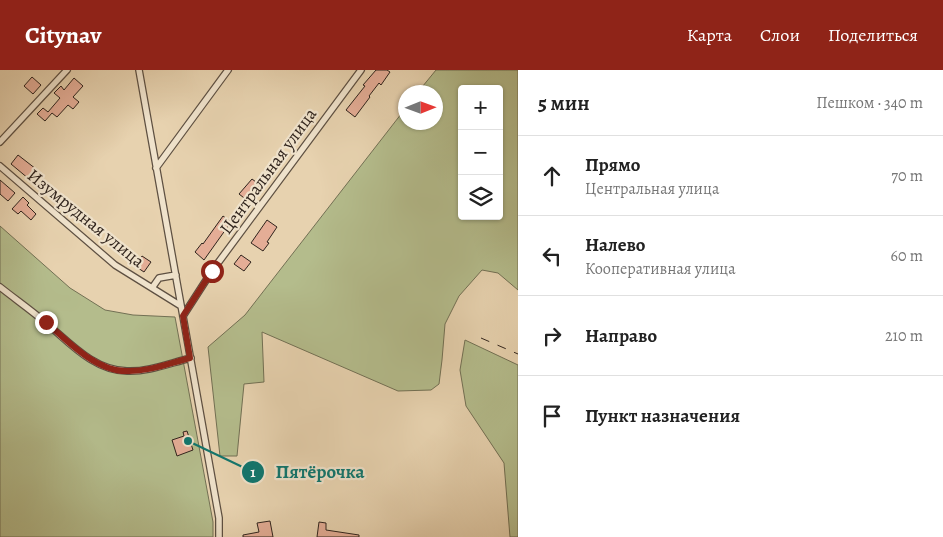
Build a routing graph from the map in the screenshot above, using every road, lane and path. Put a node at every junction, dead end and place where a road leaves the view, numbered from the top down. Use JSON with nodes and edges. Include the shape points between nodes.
{"nodes":[{"id":1,"x":67,"y":70,"type":"edge"},
{"id":2,"x":139,"y":70,"type":"edge"},
{"id":3,"x":228,"y":70,"type":"edge"},
{"id":4,"x":361,"y":70,"type":"edge"},
{"id":5,"x":0,"y":142,"type":"edge"},
{"id":6,"x":0,"y":166,"type":"edge"},
{"id":7,"x":156,"y":168,"type":"junction"},
{"id":8,"x":176,"y":275,"type":"junction"},
{"id":9,"x":0,"y":288,"type":"edge"},
{"id":10,"x":152,"y":288,"type":"junction"},
{"id":11,"x":181,"y":306,"type":"junction"},
{"id":12,"x":183,"y":316,"type":"junction"},
{"id":13,"x":190,"y":358,"type":"junction"},
{"id":14,"x":219,"y":537,"type":"edge"}],
"edges":[{"from":1,"to":5,"type":"street"},
{"from":2,"to":7,"type":"street"},
{"from":3,"to":7,"type":"street"},
{"from":4,"to":12,"type":"street","name":"Центральная улица","via":[[212,271]]},
{"from":6,"to":10,"type":"street","name":"Изумрудная улица","via":[[115,266]]},
{"from":7,"to":8,"type":"street"},
{"from":8,"to":10,"type":"street","via":[[159,278]]},
{"from":8,"to":11,"type":"street"},
{"from":9,"to":13,"type":"street","via":[[101,365],[127,372]]},
{"from":10,"to":11,"type":"street","name":"Изумрудная улица"},
{"from":11,"to":12,"type":"street"},
{"from":12,"to":13,"type":"street"},
{"from":13,"to":14,"type":"street","via":[[219,518]]}]}
